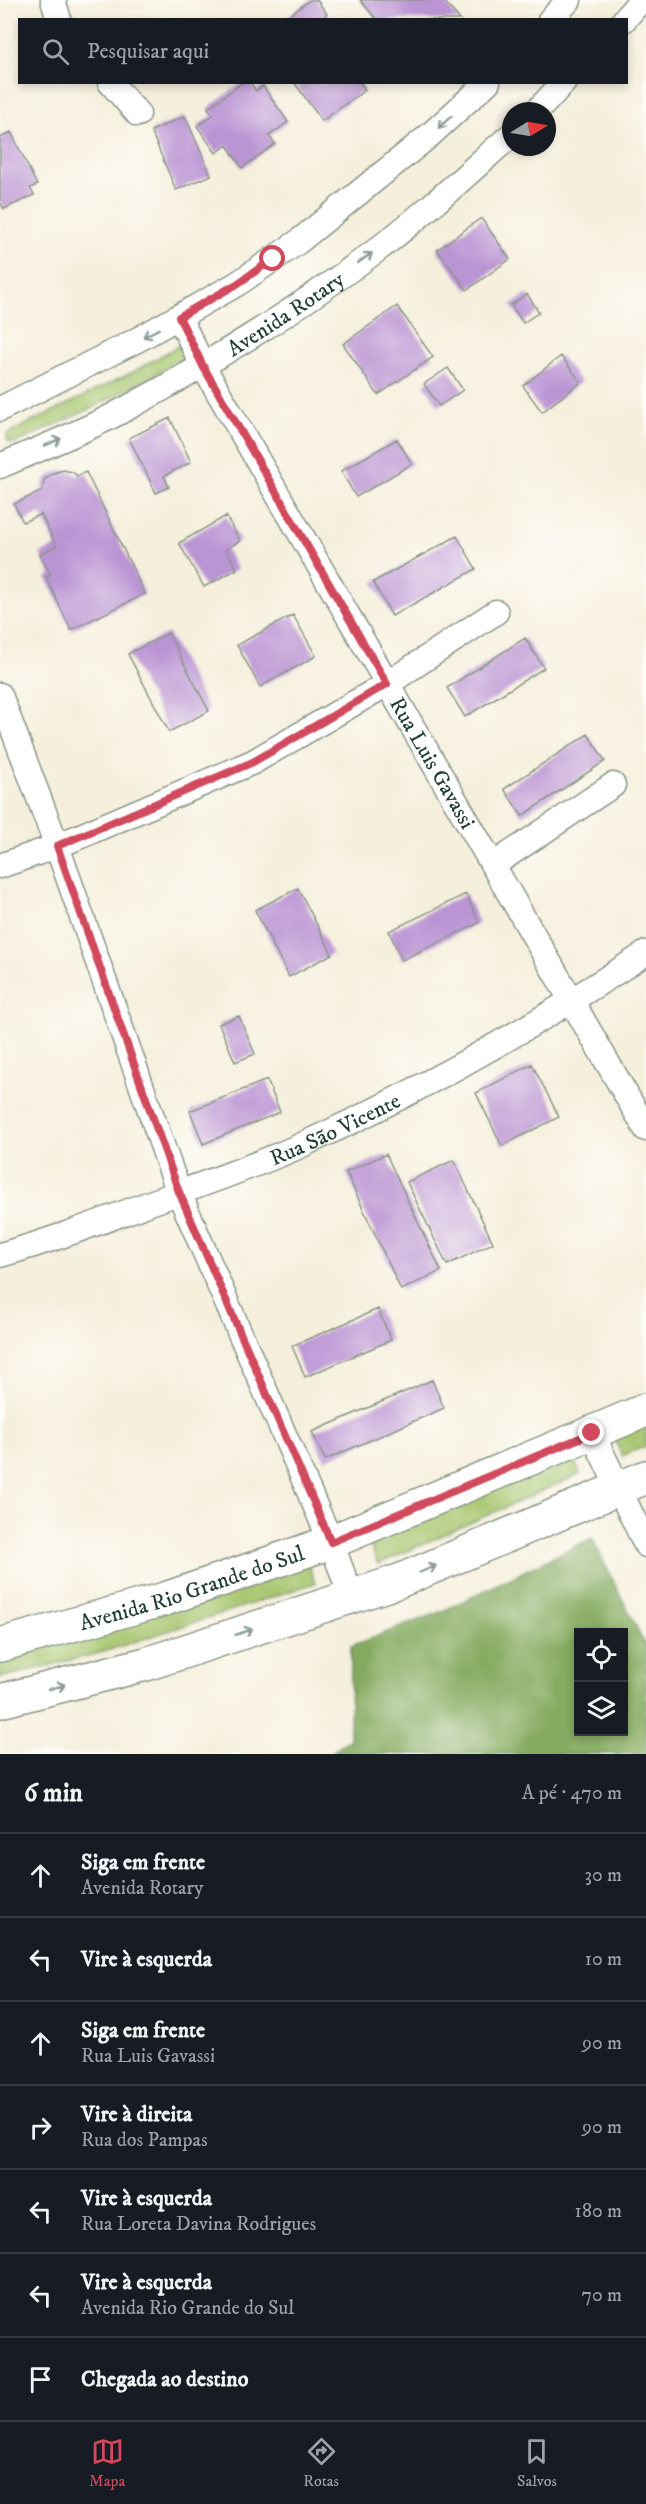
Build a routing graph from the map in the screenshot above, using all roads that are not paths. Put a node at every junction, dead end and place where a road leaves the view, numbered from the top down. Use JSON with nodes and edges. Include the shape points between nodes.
{"nodes":[{"id":1,"x":53,"y":0,"type":"edge"},
{"id":2,"x":569,"y":0,"type":"edge"},
{"id":3,"x":641,"y":0,"type":"edge"},
{"id":4,"x":58,"y":18,"type":"edge"},
{"id":5,"x":552,"y":18,"type":"edge"},
{"id":6,"x":626,"y":18,"type":"edge"},
{"id":7,"x":112,"y":84,"type":"edge"},
{"id":8,"x":486,"y":84,"type":"edge"},
{"id":9,"x":562,"y":84,"type":"edge"},
{"id":10,"x":545,"y":102,"type":"edge"},
{"id":11,"x":138,"y":114,"type":"dead end"},
{"id":12,"x":502,"y":143,"type":"edge"},
{"id":13,"x":179,"y":317,"type":"junction"},
{"id":14,"x":203,"y":366,"type":"junction"},
{"id":15,"x":0,"y":409,"type":"edge"},
{"id":16,"x":2,"y":462,"type":"edge"},
{"id":17,"x":496,"y":612,"type":"dead end"},
{"id":18,"x":387,"y":684,"type":"junction"},
{"id":19,"x":0,"y":695,"type":"edge"},
{"id":20,"x":613,"y":785,"type":"dead end"},
{"id":21,"x":57,"y":846,"type":"junction"},
{"id":22,"x":493,"y":865,"type":"junction"},
{"id":23,"x":0,"y":866,"type":"edge"},
{"id":24,"x":646,"y":953,"type":"edge"},
{"id":25,"x":573,"y":1001,"type":"junction"},
{"id":26,"x":646,"y":1128,"type":"edge"},
{"id":27,"x":179,"y":1192,"type":"junction"},
{"id":28,"x":0,"y":1255,"type":"edge"},
{"id":29,"x":646,"y":1410,"type":"edge"},
{"id":30,"x":592,"y":1433,"type":"junction"},
{"id":31,"x":632,"y":1483,"type":"edge"},
{"id":32,"x":331,"y":1542,"type":"junction"},
{"id":33,"x":646,"y":1545,"type":"edge"},
{"id":34,"x":351,"y":1596,"type":"junction"},
{"id":35,"x":0,"y":1646,"type":"edge"},
{"id":36,"x":0,"y":1701,"type":"edge"}],
"edges":[{"from":1,"to":4,"type":"street"},
{"from":2,"to":5,"type":"street"},
{"from":3,"to":6,"type":"street"},
{"from":7,"to":11,"type":"street"},
{"from":8,"to":13,"type":"street","one_way":true,"via":[[298,242],[237,284]]},
{"from":9,"to":10,"type":"street"},
{"from":14,"to":12,"type":"street","name":"Avenida Rotary","one_way":true,"via":[[302,304],[375,251]]},
{"from":13,"to":14,"type":"street","name":"Rua Luis Gavassi"},
{"from":13,"to":15,"type":"street","one_way":true},
{"from":16,"to":14,"type":"street","name":"Avenida Rotary","one_way":true,"via":[[114,415]]},
{"from":14,"to":18,"type":"street","name":"Rua Luis Gavassi"},
{"from":17,"to":18,"type":"street"},
{"from":18,"to":21,"type":"street","via":[[253,762]]},
{"from":18,"to":22,"type":"street","name":"Rua Luis Gavassi"},
{"from":19,"to":21,"type":"street"},
{"from":20,"to":22,"type":"street"},
{"from":21,"to":23,"type":"street"},
{"from":21,"to":27,"type":"street"},
{"from":22,"to":25,"type":"street","name":"Rua Luis Gavassi"},
{"from":24,"to":25,"type":"street","name":"Rua São Vicente"},
{"from":25,"to":26,"type":"street","name":"Rua Luis Gavassi"},
{"from":25,"to":27,"type":"street","name":"Rua São Vicente","via":[[311,1140]]},
{"from":27,"to":28,"type":"street","name":"Rua São Vicente"},
{"from":27,"to":32,"type":"street"},
{"from":29,"to":30,"type":"street","name":"Avenida Rio Grande do Sul"},
{"from":30,"to":31,"type":"street"},
{"from":30,"to":32,"type":"street","name":"Avenida Rio Grande do Sul"},
{"from":31,"to":33,"type":"street"},
{"from":34,"to":31,"type":"street","one_way":true,"via":[[399,1581]]},
{"from":32,"to":34,"type":"street"},
{"from":32,"to":35,"type":"street","name":"Avenida Rio Grande do Sul","via":[[165,1599]]},
{"from":36,"to":34,"type":"street","one_way":true,"via":[[146,1664]]}]}
